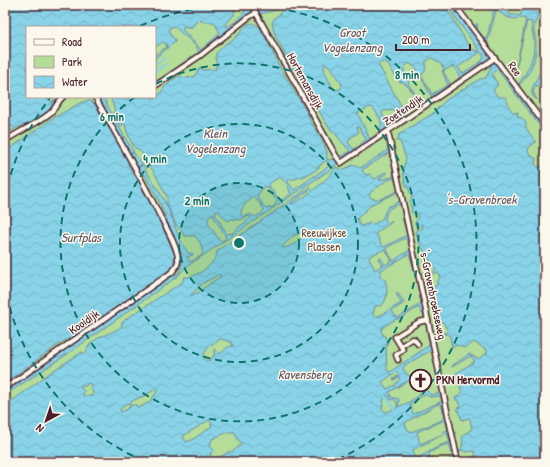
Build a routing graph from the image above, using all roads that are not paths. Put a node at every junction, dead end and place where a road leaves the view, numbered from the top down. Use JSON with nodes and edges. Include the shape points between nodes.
{"nodes":[{"id":1,"x":269,"y":5,"type":"edge"},
{"id":2,"x":455,"y":5,"type":"edge"},
{"id":3,"x":255,"y":9,"type":"edge"},
{"id":4,"x":492,"y":59,"type":"junction"},
{"id":5,"x":156,"y":85,"type":"edge"},
{"id":6,"x":62,"y":98,"type":"edge"},
{"id":7,"x":95,"y":98,"type":"edge"},
{"id":8,"x":545,"y":125,"type":"edge"},
{"id":9,"x":388,"y":132,"type":"junction"},
{"id":10,"x":5,"y":141,"type":"edge"},
{"id":11,"x":339,"y":161,"type":"joint"},
{"id":12,"x":428,"y":320,"type":"junction"},
{"id":13,"x":418,"y":344,"type":"dead end"},
{"id":14,"x":401,"y":346,"type":"junction"},
{"id":15,"x":398,"y":360,"type":"dead end"},
{"id":16,"x":5,"y":388,"type":"edge"},
{"id":17,"x":458,"y":462,"type":"edge"}],
"edges":[{"from":1,"to":3,"type":"street"},
{"from":2,"to":4,"type":"street","name":"Ree"},
{"from":3,"to":5,"type":"street","via":[[249,17],[203,54]]},
{"from":3,"to":11,"type":"street","name":"Hortemansdijk"},
{"from":4,"to":8,"type":"street","name":"Ree"},
{"from":4,"to":9,"type":"street","name":"Zoetendijk"},
{"from":6,"to":10,"type":"street","via":[[49,114]]},
{"from":7,"to":16,"type":"street","name":"Kooidijk","via":[[168,231],[178,259],[177,267],[174,272]]},
{"from":9,"to":11,"type":"street","name":"Zoetendijk"},
{"from":9,"to":12,"type":"street","name":"'s-Gravenbroekseweg"},
{"from":12,"to":14,"type":"street","via":[[419,322],[396,337]]},
{"from":12,"to":17,"type":"street","name":"'s-Gravenbroekseweg"},
{"from":13,"to":14,"type":"street","via":[[414,338]]},
{"from":14,"to":15,"type":"street","via":[[403,350],[396,355]]}]}
